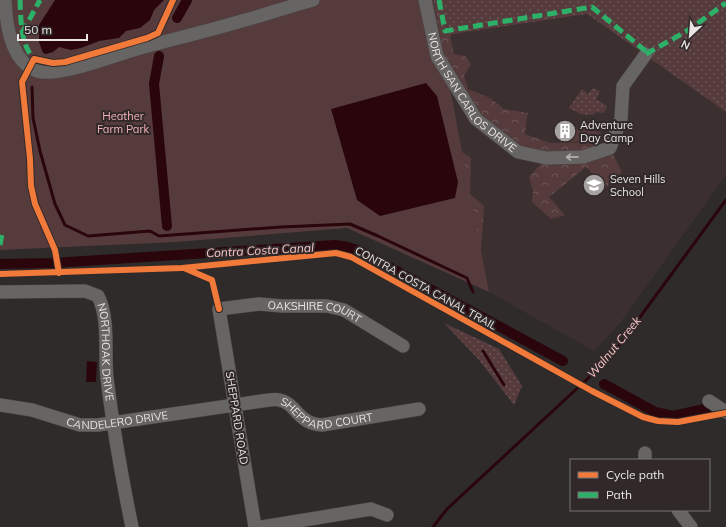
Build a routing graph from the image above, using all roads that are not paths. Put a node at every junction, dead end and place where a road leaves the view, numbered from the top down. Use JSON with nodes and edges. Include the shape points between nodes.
{"nodes":[{"id":1,"x":5,"y":0,"type":"edge"},
{"id":2,"x":313,"y":0,"type":"edge"},
{"id":3,"x":425,"y":0,"type":"edge"},
{"id":4,"x":646,"y":54,"type":"dead end"},
{"id":5,"x":0,"y":292,"type":"edge"},
{"id":6,"x":219,"y":309,"type":"joint"},
{"id":7,"x":403,"y":346,"type":"dead end"},
{"id":8,"x":0,"y":405,"type":"edge"},
{"id":9,"x":236,"y":405,"type":"junction"},
{"id":10,"x":419,"y":409,"type":"dead end"},
{"id":11,"x":113,"y":423,"type":"junction"},
{"id":12,"x":679,"y":511,"type":"edge"},
{"id":13,"x":387,"y":515,"type":"dead end"},
{"id":14,"x":132,"y":527,"type":"edge"},
{"id":15,"x":255,"y":527,"type":"edge"},
{"id":16,"x":262,"y":527,"type":"edge"},
{"id":17,"x":691,"y":527,"type":"edge"}],
"edges":[{"from":1,"to":2,"type":"street","via":[[10,36],[19,58],[37,71],[50,73]]},
{"from":4,"to":3,"type":"street","name":"NORTH SAN CARLOS DRIVE","one_way":true,"via":[[623,86],[621,119],[610,148],[583,157],[546,158],[518,152],[476,119],[437,56]]},
{"from":5,"to":11,"type":"street","name":"NORTHOAK DRIVE","via":[[85,291],[98,296],[104,312],[106,377]]},
{"from":6,"to":7,"type":"street","name":"OAKSHIRE COURT","via":[[259,304],[327,306],[344,310]]},
{"from":6,"to":9,"type":"street","name":"SHEPPARD ROAD"},
{"from":8,"to":11,"type":"street","name":"CANDELERO DRIVE","via":[[32,410],[80,425]]},
{"from":9,"to":10,"type":"street","name":"SHEPPARD COURT","via":[[279,400],[292,407],[309,423],[322,425]]},
{"from":9,"to":11,"type":"street","name":"CANDELERO DRIVE"},
{"from":9,"to":15,"type":"street","name":"SHEPPARD ROAD"},
{"from":11,"to":14,"type":"street","name":"NORTHOAK DRIVE"},
{"from":12,"to":17,"type":"street"},
{"from":13,"to":16,"type":"street","via":[[372,509]]}]}
